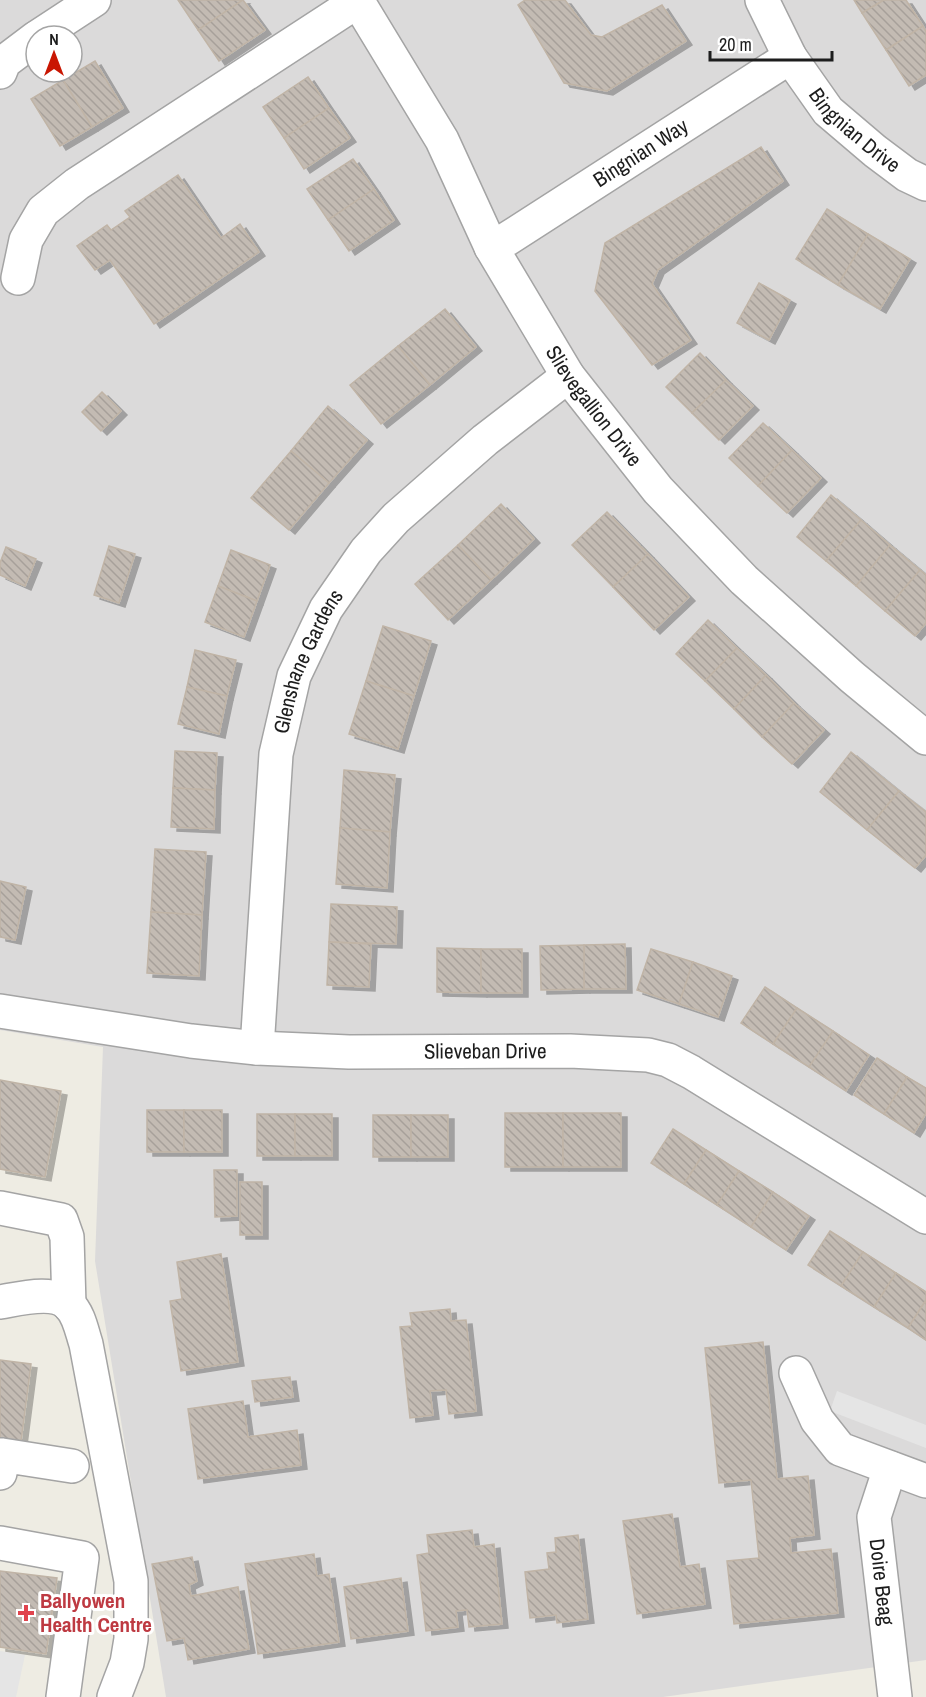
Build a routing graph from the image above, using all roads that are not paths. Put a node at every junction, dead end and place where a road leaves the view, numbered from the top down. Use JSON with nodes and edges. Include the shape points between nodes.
{"nodes":[{"id":1,"x":94,"y":0,"type":"edge"},
{"id":2,"x":762,"y":0,"type":"edge"},
{"id":3,"x":358,"y":1,"type":"edge"},
{"id":4,"x":57,"y":24,"type":"edge"},
{"id":5,"x":24,"y":47,"type":"edge"},
{"id":6,"x":790,"y":57,"type":"junction"},
{"id":7,"x":0,"y":72,"type":"edge"},
{"id":8,"x":926,"y":184,"type":"edge"},
{"id":9,"x":491,"y":247,"type":"junction"},
{"id":10,"x":18,"y":279,"type":"dead end"},
{"id":11,"x":568,"y":376,"type":"junction"},
{"id":12,"x":926,"y":738,"type":"edge"},
{"id":13,"x":0,"y":1011,"type":"edge"},
{"id":14,"x":257,"y":1048,"type":"junction"},
{"id":15,"x":0,"y":1208,"type":"edge"},
{"id":16,"x":926,"y":1217,"type":"edge"},
{"id":17,"x":0,"y":1302,"type":"edge"},
{"id":18,"x":69,"y":1305,"type":"junction"},
{"id":19,"x":796,"y":1373,"type":"dead end"},
{"id":20,"x":72,"y":1466,"type":"dead end"},
{"id":21,"x":890,"y":1468,"type":"junction"},
{"id":22,"x":0,"y":1473,"type":"edge"},
{"id":23,"x":926,"y":1481,"type":"edge"},
{"id":24,"x":0,"y":1544,"type":"edge"},
{"id":25,"x":63,"y":1697,"type":"edge"},
{"id":26,"x":114,"y":1697,"type":"edge"},
{"id":27,"x":895,"y":1697,"type":"edge"}],
"edges":[{"from":1,"to":4,"type":"street"},
{"from":2,"to":6,"type":"street","name":"Bingnian Drive"},
{"from":3,"to":9,"type":"street","name":"Slievegallion Drive","via":[[442,140]]},
{"from":3,"to":10,"type":"street","via":[[77,184],[44,211],[27,240]]},
{"from":5,"to":7,"type":"street","via":[[4,62]]},
{"from":6,"to":8,"type":"street","name":"Bingnian Drive","via":[[828,111],[874,151]]},
{"from":6,"to":9,"type":"street","name":"Bingnian Way"},
{"from":9,"to":11,"type":"street","name":"Slievegallion Drive"},
{"from":11,"to":12,"type":"street","name":"Slievegallion Drive","via":[[658,490],[744,580]]},
{"from":11,"to":14,"type":"street","name":"Glenshane Gardens","via":[[485,440],[396,518],[366,551],[326,609],[294,676],[276,753]]},
{"from":13,"to":14,"type":"street","name":"Slieveban Drive"},
{"from":14,"to":16,"type":"street","name":"Slieveban Drive","via":[[350,1052],[570,1051],[648,1055],[668,1060]]},
{"from":15,"to":18,"type":"street","via":[[61,1220],[67,1237]]},
{"from":17,"to":18,"type":"street","via":[[46,1296]]},
{"from":18,"to":26,"type":"street","via":[[86,1344],[131,1581],[131,1639],[127,1664]]},
{"from":19,"to":21,"type":"street","via":[[817,1420],[840,1449]]},
{"from":20,"to":22,"type":"street","via":[[2,1455]]},
{"from":21,"to":23,"type":"street"},
{"from":21,"to":27,"type":"street","name":"Doire Beag","via":[[874,1517]]},
{"from":24,"to":25,"type":"street","via":[[82,1558]]}]}
